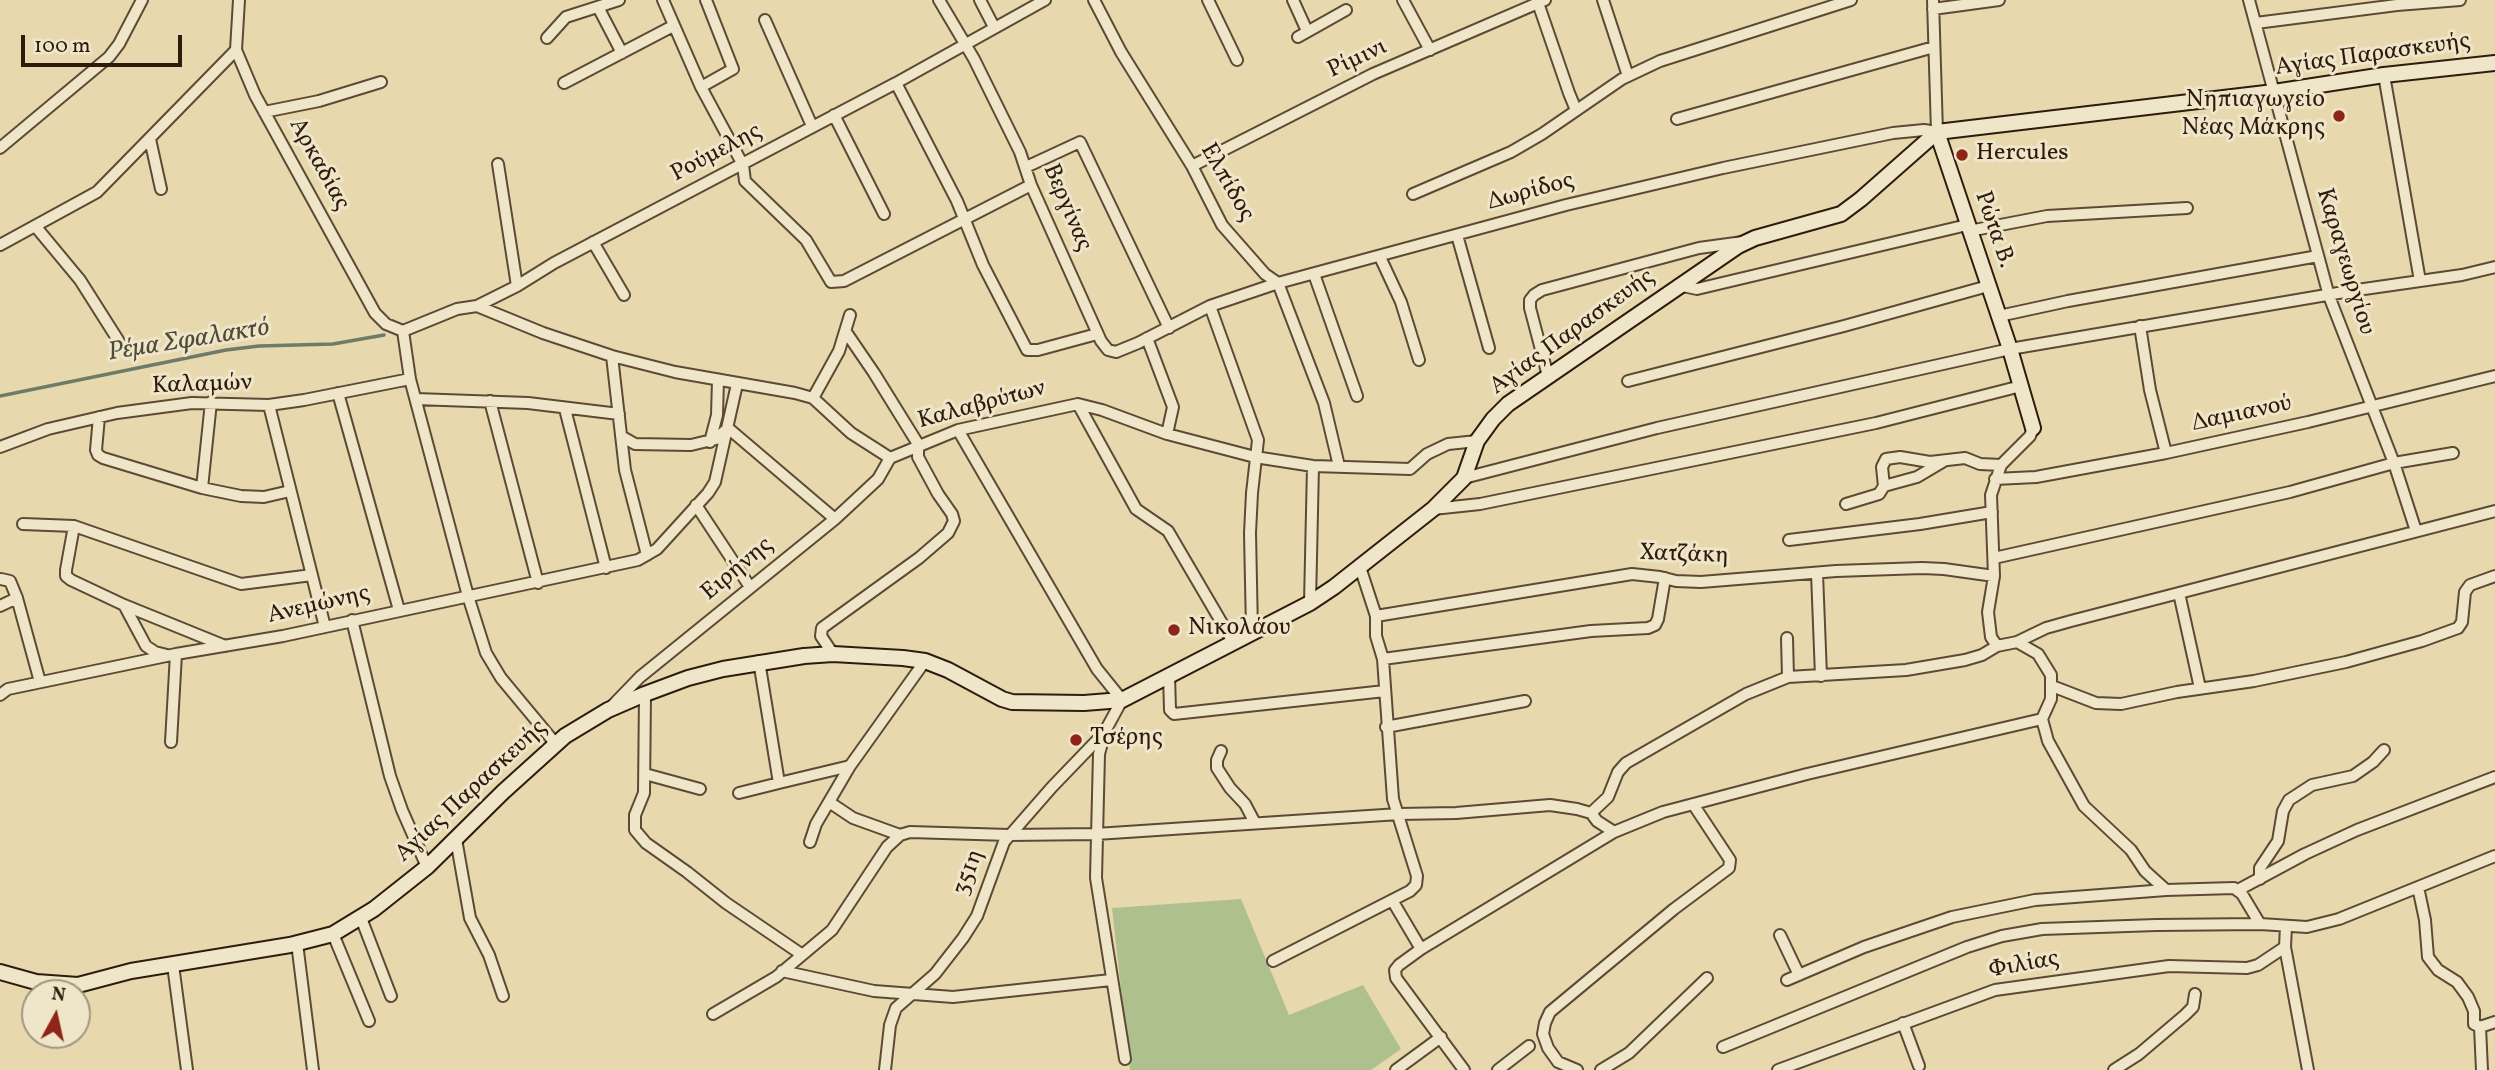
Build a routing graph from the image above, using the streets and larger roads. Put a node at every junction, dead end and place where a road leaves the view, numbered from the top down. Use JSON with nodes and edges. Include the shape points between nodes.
{"nodes":[{"id":1,"x":142,"y":0,"type":"edge"},
{"id":2,"x":239,"y":0,"type":"edge"},
{"id":3,"x":619,"y":0,"type":"edge"},
{"id":4,"x":663,"y":0,"type":"edge"},
{"id":5,"x":706,"y":0,"type":"edge"},
{"id":6,"x":939,"y":0,"type":"edge"},
{"id":7,"x":980,"y":0,"type":"edge"},
{"id":8,"x":1045,"y":0,"type":"edge"},
{"id":9,"x":1094,"y":0,"type":"edge"},
{"id":10,"x":1208,"y":0,"type":"edge"},
{"id":11,"x":1293,"y":0,"type":"edge"},
{"id":12,"x":1403,"y":0,"type":"edge"},
{"id":13,"x":1603,"y":0,"type":"edge"},
{"id":14,"x":1851,"y":0,"type":"edge"},
{"id":15,"x":1999,"y":0,"type":"edge"},
{"id":16,"x":2249,"y":0,"type":"edge"},
{"id":17,"x":2460,"y":0,"type":"edge"},
{"id":18,"x":1540,"y":1,"type":"edge"},
{"id":19,"x":1933,"y":5,"type":"edge"},
{"id":20,"x":598,"y":8,"type":"junction"},
{"id":21,"x":1346,"y":10,"type":"dead end"},
{"id":22,"x":765,"y":20,"type":"dead end"},
{"id":23,"x":2256,"y":23,"type":"junction"},
{"id":24,"x":673,"y":26,"type":"junction"},
{"id":25,"x":994,"y":27,"type":"junction"},
{"id":26,"x":547,"y":38,"type":"dead end"},
{"id":27,"x":964,"y":45,"type":"junction"},
{"id":28,"x":1934,"y":47,"type":"junction"},
{"id":29,"x":236,"y":50,"type":"junction"},
{"id":30,"x":1430,"y":50,"type":"junction"},
{"id":31,"x":622,"y":52,"type":"junction"},
{"id":32,"x":1237,"y":60,"type":"dead end"},
{"id":33,"x":2495,"y":63,"type":"edge"},
{"id":34,"x":2384,"y":75,"type":"junction"},
{"id":35,"x":1628,"y":76,"type":"junction"},
{"id":36,"x":381,"y":82,"type":"dead end"},
{"id":37,"x":564,"y":83,"type":"dead end"},
{"id":38,"x":896,"y":83,"type":"junction"},
{"id":39,"x":701,"y":87,"type":"junction"},
{"id":40,"x":2274,"y":92,"type":"junction"},
{"id":41,"x":1576,"y":110,"type":"junction"},
{"id":42,"x":264,"y":112,"type":"junction"},
{"id":43,"x":834,"y":115,"type":"junction"},
{"id":44,"x":1677,"y":120,"type":"dead end"},
{"id":45,"x":812,"y":126,"type":"junction"},
{"id":46,"x":1937,"y":132,"type":"junction"},
{"id":47,"x":150,"y":139,"type":"junction"},
{"id":48,"x":0,"y":148,"type":"edge"},
{"id":49,"x":498,"y":164,"type":"dead end"},
{"id":50,"x":743,"y":165,"type":"junction"},
{"id":51,"x":1192,"y":166,"type":"junction"},
{"id":52,"x":1026,"y":167,"type":"junction"},
{"id":53,"x":1031,"y":185,"type":"junction"},
{"id":54,"x":161,"y":189,"type":"dead end"},
{"id":55,"x":1413,"y":194,"type":"dead end"},
{"id":56,"x":2187,"y":208,"type":"dead end"},
{"id":57,"x":884,"y":214,"type":"dead end"},
{"id":58,"x":963,"y":220,"type":"junction"},
{"id":59,"x":36,"y":227,"type":"junction"},
{"id":60,"x":1968,"y":228,"type":"junction"},
{"id":61,"x":1457,"y":235,"type":"junction"},
{"id":62,"x":593,"y":242,"type":"junction"},
{"id":63,"x":1747,"y":242,"type":"junction"},
{"id":64,"x":0,"y":246,"type":"edge"},
{"id":65,"x":2318,"y":256,"type":"junction"},
{"id":66,"x":1380,"y":257,"type":"junction"},
{"id":67,"x":2495,"y":267,"type":"edge"},
{"id":68,"x":1314,"y":274,"type":"junction"},
{"id":69,"x":2420,"y":281,"type":"junction"},
{"id":70,"x":1278,"y":283,"type":"junction"},
{"id":71,"x":1678,"y":285,"type":"junction"},
{"id":72,"x":517,"y":286,"type":"junction"},
{"id":73,"x":1988,"y":286,"type":"junction"},
{"id":74,"x":624,"y":295,"type":"dead end"},
{"id":75,"x":2329,"y":296,"type":"junction"},
{"id":76,"x":477,"y":306,"type":"junction"},
{"id":77,"x":1210,"y":306,"type":"junction"},
{"id":78,"x":850,"y":315,"type":"dead end"},
{"id":79,"x":1999,"y":316,"type":"junction"},
{"id":80,"x":2140,"y":327,"type":"junction"},
{"id":81,"x":1169,"y":328,"type":"junction"},
{"id":82,"x":403,"y":331,"type":"junction"},
{"id":83,"x":846,"y":332,"type":"junction"},
{"id":84,"x":1097,"y":334,"type":"junction"},
{"id":85,"x":1147,"y":338,"type":"junction"},
{"id":86,"x":118,"y":340,"type":"dead end"},
{"id":87,"x":1489,"y":348,"type":"dead end"},
{"id":88,"x":2010,"y":349,"type":"junction"},
{"id":89,"x":612,"y":356,"type":"junction"},
{"id":90,"x":1419,"y":360,"type":"dead end"},
{"id":91,"x":1548,"y":376,"type":"junction"},
{"id":92,"x":2495,"y":376,"type":"edge"},
{"id":93,"x":410,"y":379,"type":"junction"},
{"id":94,"x":718,"y":380,"type":"junction"},
{"id":95,"x":1628,"y":381,"type":"dead end"},
{"id":96,"x":737,"y":384,"type":"junction"},
{"id":97,"x":2021,"y":386,"type":"junction"},
{"id":98,"x":338,"y":393,"type":"junction"},
{"id":99,"x":1357,"y":396,"type":"dead end"},
{"id":100,"x":813,"y":398,"type":"junction"},
{"id":101,"x":416,"y":399,"type":"junction"},
{"id":102,"x":490,"y":401,"type":"junction"},
{"id":103,"x":211,"y":402,"type":"junction"},
{"id":104,"x":1078,"y":404,"type":"junction"},
{"id":105,"x":269,"y":405,"type":"junction"},
{"id":106,"x":2370,"y":406,"type":"junction"},
{"id":107,"x":565,"y":409,"type":"junction"},
{"id":108,"x":619,"y":414,"type":"junction"},
{"id":109,"x":99,"y":416,"type":"junction"},
{"id":110,"x":728,"y":428,"type":"junction"},
{"id":111,"x":2033,"y":428,"type":"joint"},
{"id":112,"x":958,"y":430,"type":"junction"},
{"id":113,"x":1167,"y":434,"type":"junction"},
{"id":114,"x":621,"y":436,"type":"junction"},
{"id":115,"x":1477,"y":440,"type":"junction"},
{"id":116,"x":710,"y":442,"type":"junction"},
{"id":117,"x":918,"y":444,"type":"junction"},
{"id":118,"x":0,"y":447,"type":"edge"},
{"id":119,"x":2166,"y":453,"type":"junction"},
{"id":120,"x":2452,"y":453,"type":"dead end"},
{"id":121,"x":1255,"y":457,"type":"junction"},
{"id":122,"x":890,"y":458,"type":"junction"},
{"id":123,"x":1944,"y":461,"type":"junction"},
{"id":124,"x":2394,"y":464,"type":"junction"},
{"id":125,"x":1313,"y":466,"type":"junction"},
{"id":126,"x":1339,"y":466,"type":"junction"},
{"id":127,"x":2001,"y":466,"type":"junction"},
{"id":128,"x":1464,"y":478,"type":"junction"},
{"id":129,"x":1995,"y":479,"type":"junction"},
{"id":130,"x":1884,"y":486,"type":"junction"},
{"id":131,"x":202,"y":488,"type":"junction"},
{"id":132,"x":290,"y":491,"type":"junction"},
{"id":133,"x":1846,"y":503,"type":"dead end"},
{"id":134,"x":696,"y":505,"type":"junction"},
{"id":135,"x":1433,"y":509,"type":"junction"},
{"id":136,"x":2495,"y":511,"type":"edge"},
{"id":137,"x":1992,"y":512,"type":"junction"},
{"id":138,"x":835,"y":519,"type":"junction"},
{"id":139,"x":23,"y":524,"type":"dead end"},
{"id":140,"x":74,"y":526,"type":"junction"},
{"id":141,"x":2416,"y":531,"type":"junction"},
{"id":142,"x":1789,"y":540,"type":"dead end"},
{"id":143,"x":647,"y":555,"type":"junction"},
{"id":144,"x":1994,"y":558,"type":"junction"},
{"id":145,"x":1360,"y":567,"type":"junction"},
{"id":146,"x":606,"y":568,"type":"junction"},
{"id":147,"x":1817,"y":573,"type":"junction"},
{"id":148,"x":312,"y":575,"type":"junction"},
{"id":149,"x":1994,"y":576,"type":"junction"},
{"id":150,"x":2495,"y":576,"type":"edge"},
{"id":151,"x":1665,"y":578,"type":"junction"},
{"id":152,"x":1,"y":579,"type":"edge"},
{"id":153,"x":538,"y":583,"type":"junction"},
{"id":154,"x":750,"y":587,"type":"junction"},
{"id":155,"x":2179,"y":593,"type":"junction"},
{"id":156,"x":468,"y":596,"type":"junction"},
{"id":157,"x":17,"y":598,"type":"junction"},
{"id":158,"x":1310,"y":603,"type":"junction"},
{"id":159,"x":124,"y":605,"type":"junction"},
{"id":160,"x":0,"y":606,"type":"edge"},
{"id":161,"x":399,"y":610,"type":"junction"},
{"id":162,"x":1376,"y":616,"type":"junction"},
{"id":163,"x":352,"y":620,"type":"junction"},
{"id":164,"x":325,"y":626,"type":"junction"},
{"id":165,"x":1252,"y":631,"type":"junction"},
{"id":166,"x":1787,"y":638,"type":"dead end"},
{"id":167,"x":1233,"y":642,"type":"junction"},
{"id":168,"x":2017,"y":642,"type":"junction"},
{"id":169,"x":1997,"y":646,"type":"junction"},
{"id":170,"x":228,"y":647,"type":"junction"},
{"id":171,"x":172,"y":654,"type":"junction"},
{"id":172,"x":832,"y":654,"type":"junction"},
{"id":173,"x":1382,"y":659,"type":"junction"},
{"id":174,"x":925,"y":661,"type":"junction"},
{"id":175,"x":759,"y":662,"type":"junction"},
{"id":176,"x":1169,"y":675,"type":"junction"},
{"id":177,"x":1821,"y":676,"type":"junction"},
{"id":178,"x":1788,"y":677,"type":"junction"},
{"id":179,"x":40,"y":682,"type":"junction"},
{"id":180,"x":2052,"y":686,"type":"junction"},
{"id":181,"x":2200,"y":688,"type":"junction"},
{"id":182,"x":1385,"y":691,"type":"junction"},
{"id":183,"x":645,"y":694,"type":"junction"},
{"id":184,"x":0,"y":695,"type":"edge"},
{"id":185,"x":1122,"y":700,"type":"junction"},
{"id":186,"x":1525,"y":701,"type":"dead end"},
{"id":187,"x":608,"y":710,"type":"junction"},
{"id":188,"x":2042,"y":719,"type":"junction"},
{"id":189,"x":1386,"y":727,"type":"junction"},
{"id":190,"x":1104,"y":733,"type":"junction"},
{"id":191,"x":171,"y":742,"type":"dead end"},
{"id":192,"x":555,"y":743,"type":"junction"},
{"id":193,"x":2384,"y":750,"type":"dead end"},
{"id":194,"x":1221,"y":751,"type":"dead end"},
{"id":195,"x":850,"y":766,"type":"junction"},
{"id":196,"x":645,"y":774,"type":"junction"},
{"id":197,"x":2495,"y":777,"type":"edge"},
{"id":198,"x":779,"y":783,"type":"junction"},
{"id":199,"x":700,"y":789,"type":"dead end"},
{"id":200,"x":739,"y":793,"type":"dead end"},
{"id":201,"x":829,"y":802,"type":"junction"},
{"id":202,"x":1693,"y":804,"type":"junction"},
{"id":203,"x":1591,"y":813,"type":"junction"},
{"id":204,"x":1399,"y":814,"type":"junction"},
{"id":205,"x":1255,"y":823,"type":"junction"},
{"id":206,"x":1614,"y":832,"type":"junction"},
{"id":207,"x":1096,"y":834,"type":"junction"},
{"id":208,"x":900,"y":835,"type":"junction"},
{"id":209,"x":1009,"y":835,"type":"junction"},
{"id":210,"x":456,"y":839,"type":"junction"},
{"id":211,"x":810,"y":842,"type":"dead end"},
{"id":212,"x":2495,"y":856,"type":"edge"},
{"id":213,"x":427,"y":867,"type":"junction"},
{"id":214,"x":2260,"y":879,"type":"junction"},
{"id":215,"x":2418,"y":887,"type":"junction"},
{"id":216,"x":2233,"y":889,"type":"junction"},
{"id":217,"x":2166,"y":890,"type":"junction"},
{"id":218,"x":1392,"y":900,"type":"junction"},
{"id":219,"x":361,"y":918,"type":"junction"},
{"id":220,"x":2260,"y":924,"type":"junction"},
{"id":221,"x":2286,"y":926,"type":"junction"},
{"id":222,"x":333,"y":934,"type":"junction"},
{"id":223,"x":1780,"y":934,"type":"dead end"},
{"id":224,"x":298,"y":943,"type":"junction"},
{"id":225,"x":2285,"y":947,"type":"junction"},
{"id":226,"x":1421,"y":949,"type":"junction"},
{"id":227,"x":801,"y":954,"type":"junction"},
{"id":228,"x":1273,"y":961,"type":"dead end"},
{"id":229,"x":173,"y":965,"type":"junction"},
{"id":230,"x":782,"y":971,"type":"junction"},
{"id":231,"x":0,"y":972,"type":"edge"},
{"id":232,"x":1799,"y":975,"type":"junction"},
{"id":233,"x":1707,"y":978,"type":"dead end"},
{"id":234,"x":1111,"y":980,"type":"junction"},
{"id":235,"x":1787,"y":980,"type":"dead end"},
{"id":236,"x":911,"y":995,"type":"junction"},
{"id":237,"x":2195,"y":995,"type":"dead end"},
{"id":238,"x":391,"y":996,"type":"dead end"},
{"id":239,"x":503,"y":996,"type":"dead end"},
{"id":240,"x":713,"y":1014,"type":"dead end"},
{"id":241,"x":369,"y":1021,"type":"dead end"},
{"id":242,"x":2495,"y":1023,"type":"edge"},
{"id":243,"x":1903,"y":1024,"type":"junction"},
{"id":244,"x":2480,"y":1027,"type":"junction"},
{"id":245,"x":1441,"y":1037,"type":"junction"},
{"id":246,"x":1529,"y":1046,"type":"dead end"},
{"id":247,"x":1723,"y":1047,"type":"dead end"},
{"id":248,"x":1125,"y":1059,"type":"dead end"},
{"id":249,"x":1919,"y":1066,"type":"dead end"},
{"id":250,"x":187,"y":1070,"type":"edge"},
{"id":251,"x":313,"y":1070,"type":"edge"},
{"id":252,"x":885,"y":1070,"type":"edge"},
{"id":253,"x":1396,"y":1070,"type":"edge"},
{"id":254,"x":1464,"y":1070,"type":"edge"},
{"id":255,"x":1497,"y":1070,"type":"edge"},
{"id":256,"x":1577,"y":1070,"type":"edge"},
{"id":257,"x":1601,"y":1070,"type":"edge"},
{"id":258,"x":1777,"y":1070,"type":"edge"},
{"id":259,"x":2114,"y":1070,"type":"edge"},
{"id":260,"x":2308,"y":1070,"type":"edge"},
{"id":261,"x":2482,"y":1070,"type":"edge"}],
"edges":[{"from":1,"to":48,"type":"street","via":[[109,57]]},
{"from":2,"to":29,"type":"street","name":"Αρκαδίας"},
{"from":3,"to":20,"type":"street"},
{"from":4,"to":24,"type":"street"},
{"from":5,"to":39,"type":"street","via":[[733,69]]},
{"from":6,"to":27,"type":"street","name":"Βεργίνας"},
{"from":7,"to":25,"type":"street"},
{"from":8,"to":25,"type":"street","name":"Ρούμελης"},
{"from":9,"to":51,"type":"street","name":"Ελπίδος"},
{"from":10,"to":32,"type":"street"},
{"from":11,"to":21,"type":"street","via":[[1302,34]]},
{"from":12,"to":30,"type":"street"},
{"from":13,"to":35,"type":"street"},
{"from":14,"to":35,"type":"street","via":[[1660,61]]},
{"from":15,"to":19,"type":"street"},
{"from":16,"to":23,"type":"street","name":"Καραγεωργίου"},
{"from":17,"to":23,"type":"street"},
{"from":18,"to":30,"type":"street","name":"Ρίμινι"},
{"from":18,"to":41,"type":"street"},
{"from":19,"to":28,"type":"street","name":"Ρώτα Β."},
{"from":20,"to":26,"type":"street","via":[[566,17]]},
{"from":20,"to":31,"type":"street"},
{"from":22,"to":45,"type":"street"},
{"from":23,"to":40,"type":"street","name":"Καραγεωργίου"},
{"from":24,"to":31,"type":"street"},
{"from":24,"to":39,"type":"street"},
{"from":25,"to":27,"type":"street","name":"Ρούμελης"},
{"from":27,"to":38,"type":"street","name":"Ρούμελης"},
{"from":27,"to":52,"type":"street","name":"Βεργίνας"},
{"from":28,"to":44,"type":"street"},
{"from":28,"to":46,"type":"street","name":"Ρώτα Β."},
{"from":29,"to":42,"type":"street","name":"Αρκαδίας"},
{"from":29,"to":47,"type":"street"},
{"from":30,"to":51,"type":"street","name":"Ρίμινι"},
{"from":31,"to":37,"type":"street"},
{"from":33,"to":34,"type":"street","name":"Αγίας Παρασκευής"},
{"from":34,"to":40,"type":"street","name":"Αγίας Παρασκευής"},
{"from":34,"to":69,"type":"street"},
{"from":35,"to":41,"type":"street"},
{"from":36,"to":42,"type":"street"},
{"from":38,"to":43,"type":"street","name":"Ρούμελης"},
{"from":38,"to":58,"type":"street"},
{"from":39,"to":50,"type":"street"},
{"from":40,"to":46,"type":"street","name":"Αγίας Παρασκευής"},
{"from":40,"to":65,"type":"street","name":"Καραγεωργίου"},
{"from":41,"to":55,"type":"street","via":[[1511,152]]},
{"from":42,"to":82,"type":"street","name":"Αρκαδίας","via":[[375,313]]},
{"from":43,"to":45,"type":"street","name":"Ρούμελης"},
{"from":43,"to":57,"type":"street"},
{"from":45,"to":50,"type":"street","name":"Ρούμελης"},
{"from":46,"to":60,"type":"street","name":"Ρώτα Β."},
{"from":46,"to":61,"type":"street","name":"Δωρίδος","via":[[1893,133],[1723,168]]},
{"from":46,"to":63,"type":"street","name":"Αγίας Παρασκευής","via":[[1842,214]]},
{"from":47,"to":54,"type":"street"},
{"from":47,"to":59,"type":"street","via":[[97,192]]},
{"from":49,"to":72,"type":"street"},
{"from":50,"to":58,"type":"street","via":[[745,181],[806,240],[831,282],[844,281]]},
{"from":50,"to":62,"type":"street","name":"Ρούμελης"},
{"from":51,"to":70,"type":"street","name":"Ελπίδος","via":[[1222,225]]},
{"from":52,"to":53,"type":"street","name":"Βεργίνας"},
{"from":52,"to":81,"type":"street","via":[[1080,142]]},
{"from":53,"to":58,"type":"street"},
{"from":53,"to":84,"type":"street","name":"Βεργίνας"},
{"from":56,"to":60,"type":"street","via":[[2047,216]]},
{"from":58,"to":84,"type":"street","via":[[1027,350]]},
{"from":59,"to":64,"type":"street"},
{"from":59,"to":86,"type":"street","via":[[80,280]]},
{"from":60,"to":71,"type":"street","via":[[1696,289]]},
{"from":60,"to":73,"type":"street","name":"Ρώτα Β."},
{"from":61,"to":66,"type":"street","name":"Δωρίδος"},
{"from":61,"to":87,"type":"street"},
{"from":62,"to":72,"type":"street","name":"Ρούμελης"},
{"from":62,"to":74,"type":"street"},
{"from":63,"to":71,"type":"street","name":"Αγίας Παρασκευής"},
{"from":63,"to":91,"type":"street","via":[[1699,248],[1534,295],[1530,308]]},
{"from":65,"to":75,"type":"street","name":"Καραγεωργίου"},
{"from":65,"to":79,"type":"street"},
{"from":66,"to":68,"type":"street","name":"Δωρίδος"},
{"from":66,"to":90,"type":"street","via":[[1401,302]]},
{"from":67,"to":69,"type":"street"},
{"from":68,"to":70,"type":"street","name":"Δωρίδος"},
{"from":68,"to":99,"type":"street"},
{"from":69,"to":75,"type":"street"},
{"from":70,"to":77,"type":"street","name":"Δωρίδος"},
{"from":70,"to":126,"type":"street","name":"Ελπίδος","via":[[1324,403]]},
{"from":71,"to":91,"type":"street","name":"Αγίας Παρασκευής"},
{"from":72,"to":76,"type":"street","name":"Ρούμελης"},
{"from":73,"to":79,"type":"street","name":"Ρώτα Β."},
{"from":73,"to":95,"type":"street"},
{"from":75,"to":80,"type":"street"},
{"from":75,"to":106,"type":"street","name":"Καραγεωργίου"},
{"from":76,"to":82,"type":"street","name":"Ρούμελης","via":[[457,309]]},
{"from":76,"to":89,"type":"street"},
{"from":77,"to":81,"type":"street","name":"Δωρίδος"},
{"from":77,"to":121,"type":"street","via":[[1256,435]]},
{"from":78,"to":83,"type":"street"},
{"from":79,"to":88,"type":"street","name":"Ρώτα Β."},
{"from":80,"to":88,"type":"street"},
{"from":80,"to":119,"type":"street"},
{"from":81,"to":85,"type":"street","name":"Δωρίδος"},
{"from":82,"to":93,"type":"street"},
{"from":83,"to":100,"type":"street"},
{"from":83,"to":117,"type":"street"},
{"from":84,"to":85,"type":"street","via":[[1112,352]]},
{"from":85,"to":113,"type":"street","via":[[1172,407]]},
{"from":88,"to":97,"type":"street","name":"Ρώτα Β."},
{"from":88,"to":128,"type":"street","via":[[1657,428]]},
{"from":89,"to":94,"type":"street"},
{"from":89,"to":108,"type":"street"},
{"from":91,"to":115,"type":"street","name":"Αγίας Παρασκευής","via":[[1508,404]]},
{"from":92,"to":106,"type":"street","name":"Δαμιανού"},
{"from":93,"to":98,"type":"street","name":"Καλαμών"},
{"from":93,"to":101,"type":"street"},
{"from":94,"to":96,"type":"street"},
{"from":94,"to":116,"type":"street"},
{"from":96,"to":100,"type":"street"},
{"from":96,"to":110,"type":"street"},
{"from":97,"to":111,"type":"street","name":"Ρώτα Β."},
{"from":97,"to":135,"type":"street","via":[[1876,423],[1480,504]]},
{"from":98,"to":105,"type":"street","name":"Καλαμών"},
{"from":98,"to":161,"type":"street"},
{"from":100,"to":122,"type":"street","via":[[850,433]]},
{"from":101,"to":102,"type":"street"},
{"from":101,"to":156,"type":"street"},
{"from":102,"to":107,"type":"street"},
{"from":102,"to":153,"type":"street"},
{"from":103,"to":105,"type":"street","name":"Καλαμών"},
{"from":103,"to":109,"type":"street","name":"Καλαμών"},
{"from":103,"to":131,"type":"street"},
{"from":104,"to":112,"type":"street","name":"Καλαβρύτων"},
{"from":104,"to":113,"type":"street","name":"Καλαβρύτων"},
{"from":104,"to":167,"type":"street","via":[[1136,509],[1168,531]]},
{"from":105,"to":132,"type":"street"},
{"from":106,"to":119,"type":"street","name":"Δαμιανού"},
{"from":106,"to":124,"type":"street","name":"Καραγεωργίου"},
{"from":107,"to":108,"type":"street"},
{"from":107,"to":146,"type":"street"},
{"from":108,"to":114,"type":"street"},
{"from":109,"to":118,"type":"street","name":"Καλαμών"},
{"from":109,"to":131,"type":"street","via":[[98,455]]},
{"from":110,"to":116,"type":"street"},
{"from":110,"to":134,"type":"street","via":[[715,482]]},
{"from":110,"to":138,"type":"street"},
{"from":111,"to":127,"type":"street"},
{"from":112,"to":117,"type":"street","name":"Καλαβρύτων"},
{"from":112,"to":185,"type":"street","via":[[1097,668]]},
{"from":113,"to":121,"type":"street","name":"Καλαβρύτων"},
{"from":114,"to":116,"type":"street","via":[[635,444],[654,446]]},
{"from":114,"to":143,"type":"street"},
{"from":115,"to":126,"type":"street","name":"Καλαβρύτων","via":[[1441,447],[1410,469]]},
{"from":115,"to":128,"type":"street","name":"Αγίας Παρασκευής"},
{"from":117,"to":122,"type":"street","name":"Καλαβρύτων"},
{"from":117,"to":172,"type":"street","via":[[918,457],[954,521],[919,558],[822,628],[821,636]]},
{"from":119,"to":129,"type":"street","name":"Δαμιανού","via":[[2036,477]]},
{"from":120,"to":124,"type":"street"},
{"from":121,"to":125,"type":"street","name":"Καλαβρύτων"},
{"from":121,"to":165,"type":"street","via":[[1250,533]]},
{"from":122,"to":138,"type":"street","name":"Ειρήνης","via":[[878,479]]},
{"from":123,"to":127,"type":"street","via":[[1965,458]]},
{"from":123,"to":130,"type":"street","via":[[1917,477]]},
{"from":123,"to":130,"type":"street","via":[[1886,459]]},
{"from":124,"to":141,"type":"street","name":"Καραγεωργίου"},
{"from":124,"to":144,"type":"street"},
{"from":125,"to":126,"type":"street","name":"Καλαβρύτων"},
{"from":125,"to":158,"type":"street"},
{"from":127,"to":129,"type":"street"},
{"from":128,"to":135,"type":"street","name":"Αγίας Παρασκευής"},
{"from":129,"to":137,"type":"street"},
{"from":130,"to":133,"type":"street","via":[[1879,494]]},
{"from":131,"to":132,"type":"street","via":[[253,498]]},
{"from":132,"to":148,"type":"street"},
{"from":134,"to":143,"type":"street"},
{"from":134,"to":154,"type":"street"},
{"from":135,"to":145,"type":"street","name":"Αγίας Παρασκευής"},
{"from":136,"to":141,"type":"street"},
{"from":137,"to":142,"type":"street"},
{"from":137,"to":144,"type":"street"},
{"from":138,"to":154,"type":"street","name":"Ειρήνης"},
{"from":139,"to":140,"type":"street"},
{"from":140,"to":148,"type":"street","via":[[241,584]]},
{"from":140,"to":159,"type":"street","via":[[66,576]]},
{"from":141,"to":155,"type":"street"},
{"from":143,"to":146,"type":"street","name":"Ανεμώνης"},
{"from":144,"to":149,"type":"street"},
{"from":145,"to":158,"type":"street","name":"Αγίας Παρασκευής"},
{"from":145,"to":162,"type":"street"},
{"from":146,"to":153,"type":"street","name":"Ανεμώνης"},
{"from":147,"to":149,"type":"street","name":"Χατζάκη","via":[[1944,569]]},
{"from":147,"to":151,"type":"street","name":"Χατζάκη","via":[[1702,582]]},
{"from":147,"to":177,"type":"street"},
{"from":148,"to":164,"type":"street"},
{"from":149,"to":169,"type":"street","via":[[1988,612],[1991,638]]},
{"from":150,"to":181,"type":"street","via":[[2470,585],[2462,622],[2453,630],[2303,672]]},
{"from":151,"to":162,"type":"street","name":"Χατζάκη","via":[[1632,574]]},
{"from":151,"to":173,"type":"street","via":[[1658,619],[1648,628],[1591,631]]},
{"from":152,"to":157,"type":"street","via":[[10,581]]},
{"from":153,"to":156,"type":"street","name":"Ανεμώνης"},
{"from":154,"to":187,"type":"street","name":"Ειρήνης","via":[[640,677]]},
{"from":155,"to":168,"type":"street","via":[[2058,625]]},
{"from":155,"to":181,"type":"street"},
{"from":156,"to":161,"type":"street","name":"Ανεμώνης"},
{"from":156,"to":192,"type":"street","via":[[490,660]]},
{"from":157,"to":160,"type":"street"},
{"from":157,"to":179,"type":"street"},
{"from":158,"to":165,"type":"street","name":"Αγίας Παρασκευής"},
{"from":159,"to":170,"type":"street"},
{"from":159,"to":171,"type":"street","via":[[146,646]]},
{"from":161,"to":163,"type":"street","name":"Ανεμώνης"},
{"from":162,"to":173,"type":"street"},
{"from":163,"to":164,"type":"street","name":"Ανεμώνης"},
{"from":163,"to":213,"type":"street","via":[[390,776]]},
{"from":164,"to":170,"type":"street","name":"Ανεμώνης"},
{"from":165,"to":167,"type":"street","name":"Αγίας Παρασκευής"},
{"from":166,"to":178,"type":"street"},
{"from":167,"to":176,"type":"street","name":"Αγίας Παρασκευής"},
{"from":168,"to":169,"type":"street"},
{"from":168,"to":180,"type":"street","via":[[2046,663]]},
{"from":169,"to":177,"type":"street","via":[[1982,655],[1942,664]]},
{"from":170,"to":171,"type":"street","name":"Ανεμώνης"},
{"from":171,"to":179,"type":"street","name":"Ανεμώνης"},
{"from":171,"to":191,"type":"street"},
{"from":172,"to":174,"type":"street","name":"Αγίας Παρασκευής"},
{"from":172,"to":175,"type":"street","name":"Αγίας Παρασκευής"},
{"from":173,"to":182,"type":"street"},
{"from":174,"to":185,"type":"street","name":"Αγίας Παρασκευής","via":[[1012,702]]},
{"from":174,"to":195,"type":"street"},
{"from":175,"to":183,"type":"street","name":"Αγίας Παρασκευής","via":[[701,674]]},
{"from":175,"to":198,"type":"street"},
{"from":176,"to":182,"type":"street","via":[[1170,710],[1174,713]]},
{"from":176,"to":185,"type":"street","name":"Αγίας Παρασκευής"},
{"from":177,"to":178,"type":"street"},
{"from":178,"to":203,"type":"street","via":[[1746,694],[1626,763],[1608,797]]},
{"from":179,"to":184,"type":"street","name":"Ανεμώνης"},
{"from":180,"to":181,"type":"street","via":[[2104,705]]},
{"from":180,"to":188,"type":"street"},
{"from":182,"to":189,"type":"street"},
{"from":183,"to":187,"type":"street","name":"Αγίας Παρασκευής"},
{"from":183,"to":196,"type":"street"},
{"from":185,"to":190,"type":"street","name":"351η"},
{"from":186,"to":189,"type":"street"},
{"from":187,"to":192,"type":"street","name":"Αγίας Παρασκευής"},
{"from":188,"to":202,"type":"street"},
{"from":188,"to":217,"type":"street","via":[[2048,741],[2084,806]]},
{"from":189,"to":204,"type":"street","via":[[1393,799]]},
{"from":190,"to":207,"type":"street"},
{"from":190,"to":209,"type":"street","name":"351η"},
{"from":192,"to":210,"type":"street","name":"Αγίας Παρασκευής"},
{"from":193,"to":214,"type":"street","via":[[2353,776],[2312,785],[2290,800]]},
{"from":194,"to":205,"type":"street","via":[[1217,768]]},
{"from":195,"to":198,"type":"street"},
{"from":195,"to":201,"type":"street"},
{"from":196,"to":199,"type":"street"},
{"from":196,"to":227,"type":"street","via":[[634,823],[639,837]]},
{"from":197,"to":214,"type":"street","via":[[2357,830]]},
{"from":198,"to":200,"type":"street"},
{"from":201,"to":208,"type":"street","via":[[853,818]]},
{"from":201,"to":211,"type":"street"},
{"from":202,"to":206,"type":"street"},
{"from":202,"to":256,"type":"street","via":[[1730,860],[1729,869],[1550,1012],[1544,1034],[1548,1048],[1558,1062]]},
{"from":203,"to":204,"type":"street","via":[[1549,805]]},
{"from":203,"to":206,"type":"street"},
{"from":204,"to":205,"type":"street"},
{"from":204,"to":218,"type":"street","via":[[1417,876],[1410,891]]},
{"from":205,"to":207,"type":"street"},
{"from":206,"to":226,"type":"street"},
{"from":207,"to":209,"type":"street"},
{"from":207,"to":234,"type":"street","via":[[1096,878]]},
{"from":208,"to":209,"type":"street"},
{"from":208,"to":227,"type":"street","via":[[887,846],[836,926]]},
{"from":209,"to":236,"type":"street","name":"351η","via":[[971,926],[935,974]]},
{"from":210,"to":213,"type":"street","name":"Αγίας Παρασκευής"},
{"from":210,"to":239,"type":"street","via":[[470,918]]},
{"from":212,"to":215,"type":"street"},
{"from":213,"to":219,"type":"street","name":"Αγίας Παρασκευής"},
{"from":214,"to":216,"type":"street"},
{"from":215,"to":221,"type":"street","via":[[2339,919],[2307,928]]},
{"from":215,"to":244,"type":"street","via":[[2428,957],[2462,987],[2472,1004],[2474,1024]]},
{"from":216,"to":217,"type":"street"},
{"from":216,"to":220,"type":"street"},
{"from":217,"to":232,"type":"street","via":[[2035,900],[1952,917]]},
{"from":218,"to":226,"type":"street"},
{"from":218,"to":228,"type":"street"},
{"from":219,"to":222,"type":"street","name":"Αγίας Παρασκευής"},
{"from":219,"to":238,"type":"street"},
{"from":220,"to":221,"type":"street"},
{"from":220,"to":247,"type":"street","via":[[2042,929],[2002,936]]},
{"from":221,"to":225,"type":"street"},
{"from":222,"to":224,"type":"street","name":"Αγίας Παρασκευής"},
{"from":222,"to":241,"type":"street"},
{"from":223,"to":232,"type":"street"},
{"from":224,"to":229,"type":"street","name":"Αγίας Παρασκευής"},
{"from":224,"to":251,"type":"street"},
{"from":225,"to":243,"type":"street","name":"Φιλίας","via":[[2247,968],[2169,966],[1996,990]]},
{"from":225,"to":260,"type":"street"},
{"from":226,"to":245,"type":"street","via":[[1399,965],[1396,978]]},
{"from":227,"to":230,"type":"street"},
{"from":229,"to":231,"type":"street","name":"Αγίας Παρασκευής","via":[[68,986]]},
{"from":229,"to":250,"type":"street"},
{"from":230,"to":236,"type":"street"},
{"from":230,"to":240,"type":"street"},
{"from":232,"to":235,"type":"street"},
{"from":233,"to":257,"type":"street","via":[[1629,1053]]},
{"from":234,"to":236,"type":"street","via":[[980,995]]},
{"from":234,"to":248,"type":"street"},
{"from":236,"to":252,"type":"street","name":"351η","via":[[896,1007]]},
{"from":237,"to":259,"type":"street","via":[[2193,1007],[2185,1015]]},
{"from":242,"to":244,"type":"street"},
{"from":243,"to":249,"type":"street"},
{"from":243,"to":258,"type":"street","name":"Φιλίας"},
{"from":244,"to":261,"type":"street"},
{"from":245,"to":253,"type":"street"},
{"from":245,"to":254,"type":"street"},
{"from":246,"to":255,"type":"street"}]}
